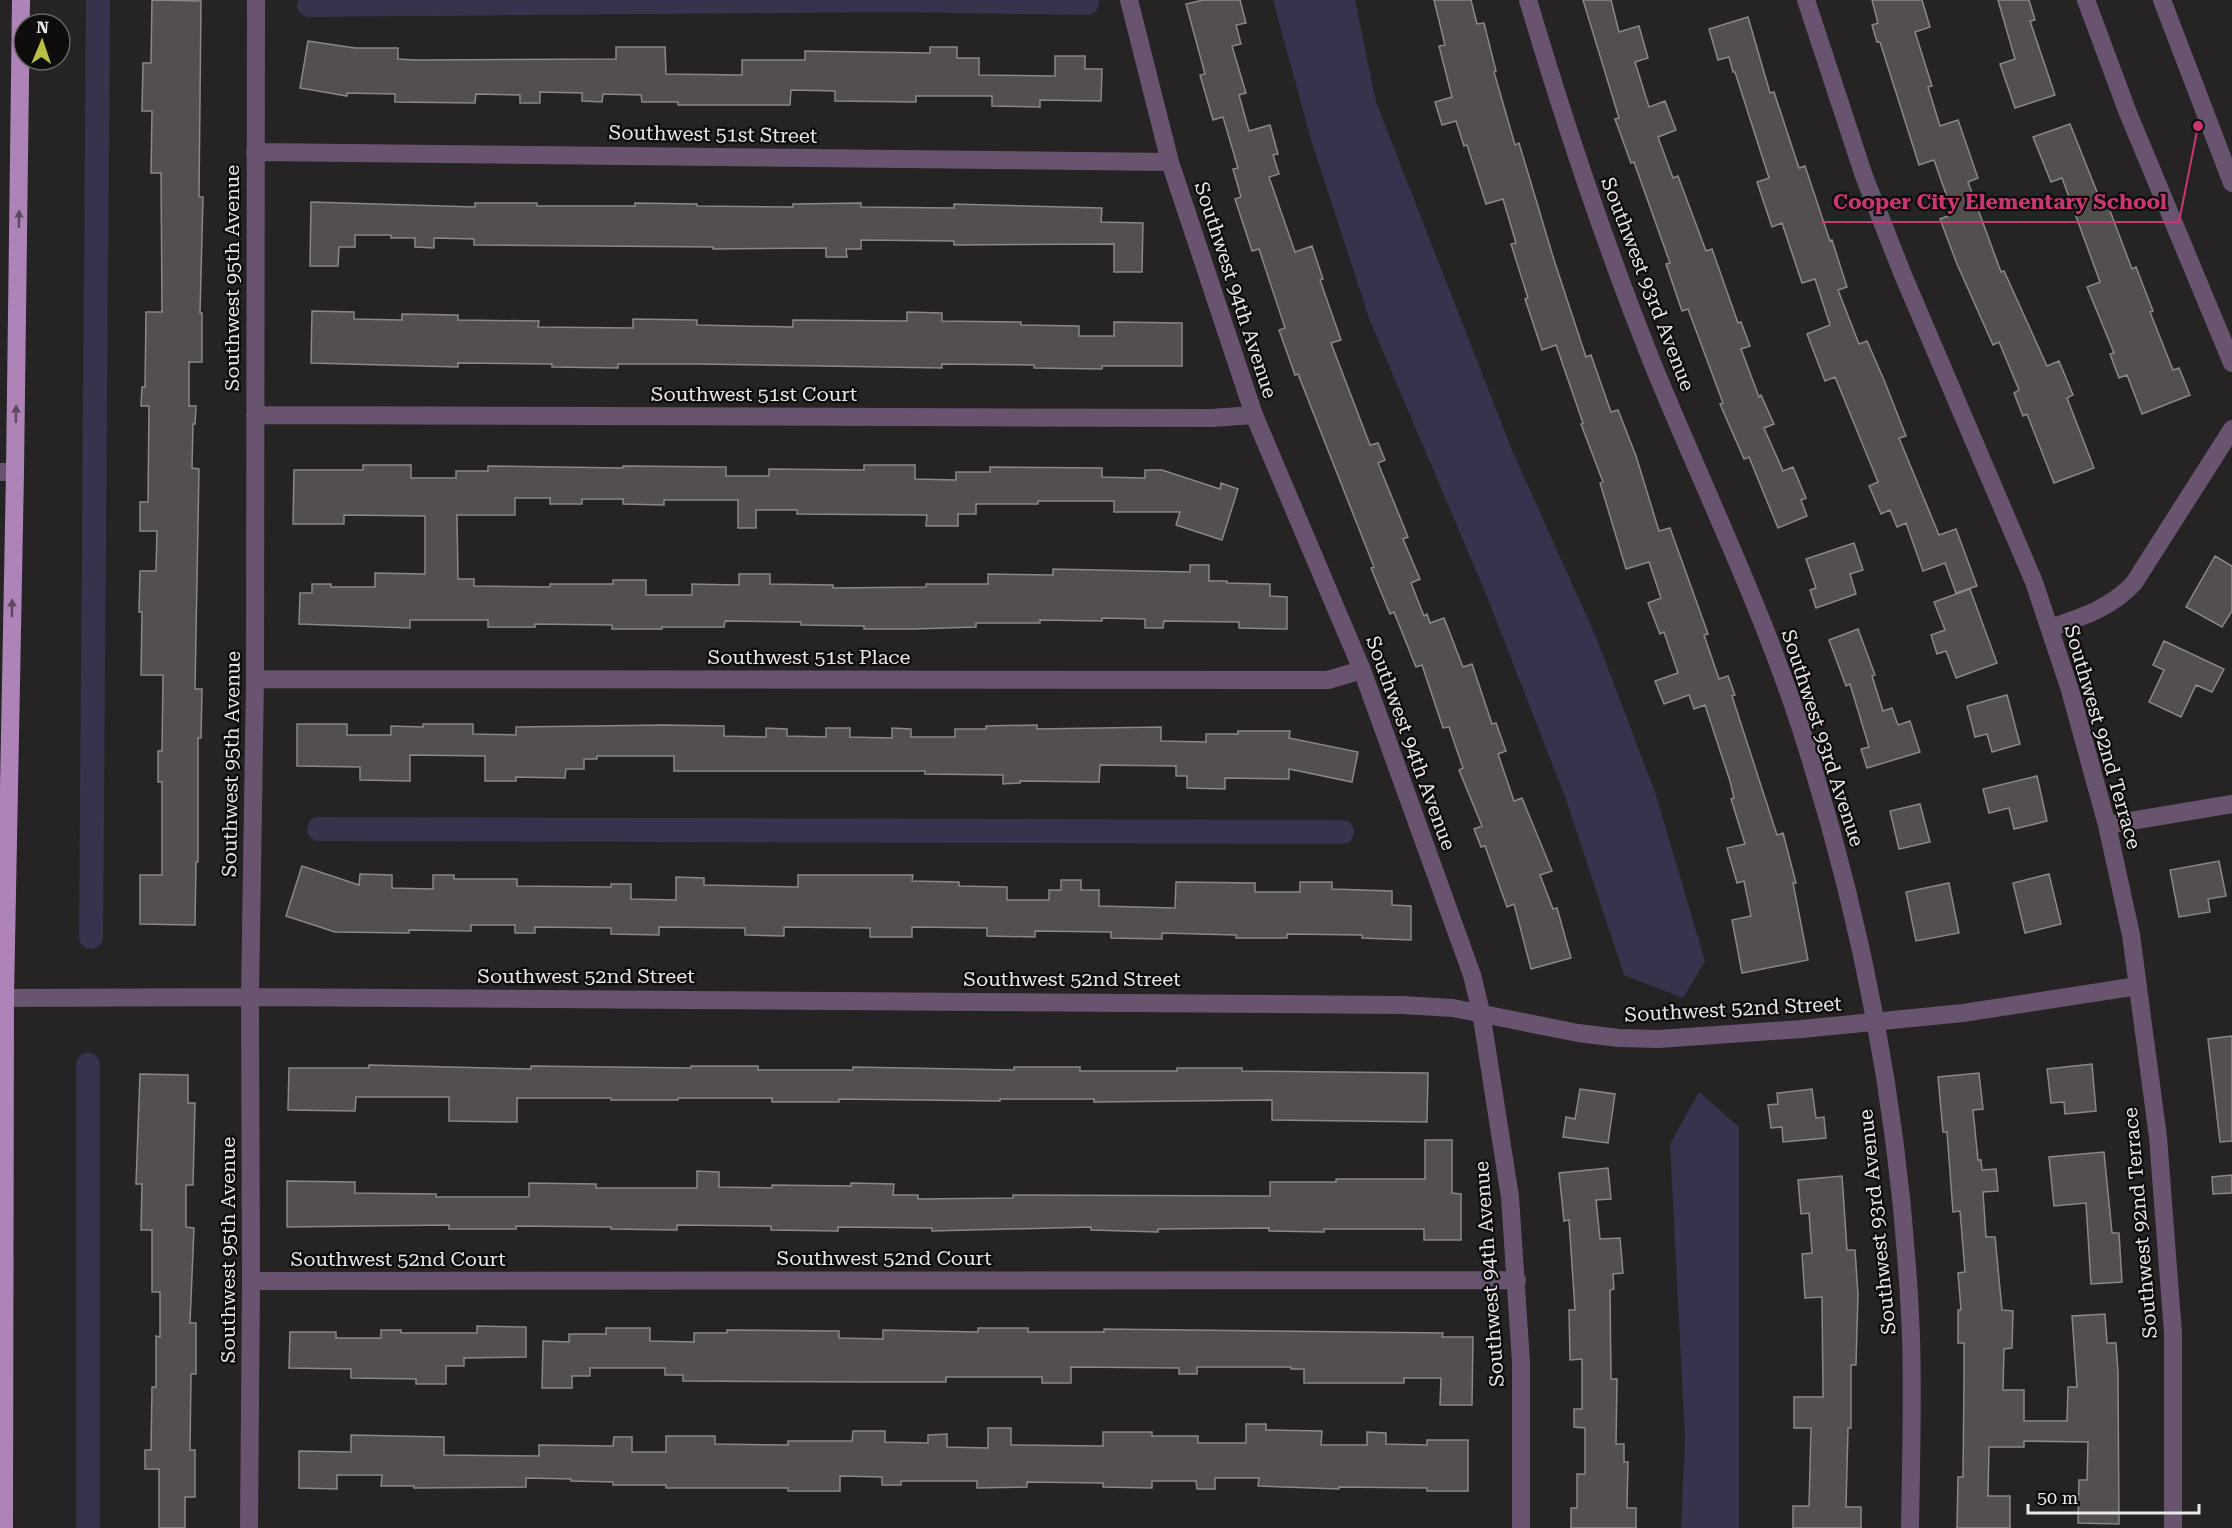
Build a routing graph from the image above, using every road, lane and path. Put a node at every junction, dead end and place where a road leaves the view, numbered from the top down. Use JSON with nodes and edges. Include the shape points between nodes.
{"nodes":[{"id":1,"x":21,"y":0,"type":"edge"},
{"id":2,"x":256,"y":0,"type":"edge"},
{"id":3,"x":1129,"y":0,"type":"edge"},
{"id":4,"x":1528,"y":0,"type":"edge"},
{"id":5,"x":1806,"y":0,"type":"edge"},
{"id":6,"x":2086,"y":0,"type":"edge"},
{"id":7,"x":2162,"y":0,"type":"edge"},
{"id":8,"x":255,"y":152,"type":"junction"},
{"id":9,"x":1170,"y":162,"type":"junction"},
{"id":10,"x":2232,"y":183,"type":"edge"},
{"id":11,"x":2232,"y":363,"type":"edge"},
{"id":12,"x":1254,"y":415,"type":"junction"},
{"id":13,"x":255,"y":416,"type":"junction"},
{"id":14,"x":2232,"y":429,"type":"edge"},
{"id":15,"x":8,"y":472,"type":"edge"},
{"id":16,"x":7,"y":513,"type":"edge"},
{"id":17,"x":2050,"y":628,"type":"junction"},
{"id":18,"x":1362,"y":670,"type":"junction"},
{"id":19,"x":255,"y":679,"type":"junction"},
{"id":20,"x":2232,"y":804,"type":"edge"},
{"id":21,"x":2107,"y":825,"type":"junction"},
{"id":22,"x":2138,"y":986,"type":"junction"},
{"id":23,"x":250,"y":997,"type":"junction"},
{"id":24,"x":2,"y":998,"type":"edge"},
{"id":25,"x":1481,"y":1012,"type":"junction"},
{"id":26,"x":1876,"y":1022,"type":"junction"},
{"id":27,"x":1516,"y":1280,"type":"junction"},
{"id":28,"x":251,"y":1281,"type":"junction"},
{"id":29,"x":4,"y":1528,"type":"edge"},
{"id":30,"x":249,"y":1528,"type":"edge"},
{"id":31,"x":1521,"y":1528,"type":"edge"},
{"id":32,"x":1910,"y":1528,"type":"edge"},
{"id":33,"x":2173,"y":1528,"type":"edge"}],
"edges":[{"from":15,"to":1,"type":"main road","one_way":true},
{"from":2,"to":8,"type":"street","name":"Southwest 95th Avenue"},
{"from":3,"to":9,"type":"street","name":"Southwest 94th Avenue"},
{"from":4,"to":26,"type":"street","name":"Southwest 93rd Avenue","via":[[1572,145],[1625,295],[1774,651],[1806,745],[1848,894]]},
{"from":5,"to":17,"type":"street","name":"Southwest 92nd Terrace","via":[[1864,176]]},
{"from":6,"to":11,"type":"street","via":[[2128,113]]},
{"from":7,"to":10,"type":"street"},
{"from":8,"to":9,"type":"street","name":"Southwest 51st Street"},
{"from":8,"to":13,"type":"street","name":"Southwest 95th Avenue"},
{"from":9,"to":12,"type":"street","name":"Southwest 94th Avenue"},
{"from":12,"to":13,"type":"street","name":"Southwest 51st Court"},
{"from":12,"to":18,"type":"street","name":"Southwest 94th Avenue"},
{"from":13,"to":19,"type":"street","name":"Southwest 95th Avenue"},
{"from":14,"to":17,"type":"street","via":[[2134,583],[2108,605]]},
{"from":15,"to":16,"type":"main road"},
{"from":24,"to":16,"type":"main road","one_way":true},
{"from":17,"to":21,"type":"street","name":"Southwest 92nd Terrace"},
{"from":18,"to":19,"type":"street","name":"Southwest 51st Place","via":[[1328,680]]},
{"from":18,"to":25,"type":"street","name":"Southwest 94th Avenue","via":[[1472,975]]},
{"from":19,"to":23,"type":"street","name":"Southwest 95th Avenue"},
{"from":20,"to":21,"type":"street"},
{"from":21,"to":22,"type":"street","name":"Southwest 92nd Terrace"},
{"from":22,"to":26,"type":"street","name":"Southwest 52nd Street","via":[[1974,1012]]},
{"from":22,"to":33,"type":"street","name":"Southwest 92nd Terrace","via":[[2158,1137],[2169,1270]]},
{"from":23,"to":24,"type":"street","name":"Southwest 52nd Street"},
{"from":23,"to":25,"type":"street","name":"Southwest 52nd Street","via":[[1283,1002]]},
{"from":23,"to":28,"type":"street","name":"Southwest 95th Avenue"},
{"from":24,"to":29,"type":"main road"},
{"from":25,"to":26,"type":"street","name":"Southwest 52nd Street","via":[[1619,1038],[1731,1035]]},
{"from":25,"to":27,"type":"street","name":"Southwest 94th Avenue","via":[[1510,1197]]},
{"from":26,"to":32,"type":"street","name":"Southwest 93rd Avenue","via":[[1896,1156],[1908,1278],[1912,1397]]},
{"from":27,"to":28,"type":"street","name":"Southwest 52nd Court"},
{"from":27,"to":31,"type":"street","name":"Southwest 94th Avenue","via":[[1521,1362]]},
{"from":28,"to":30,"type":"street","name":"Southwest 95th Avenue"}]}
